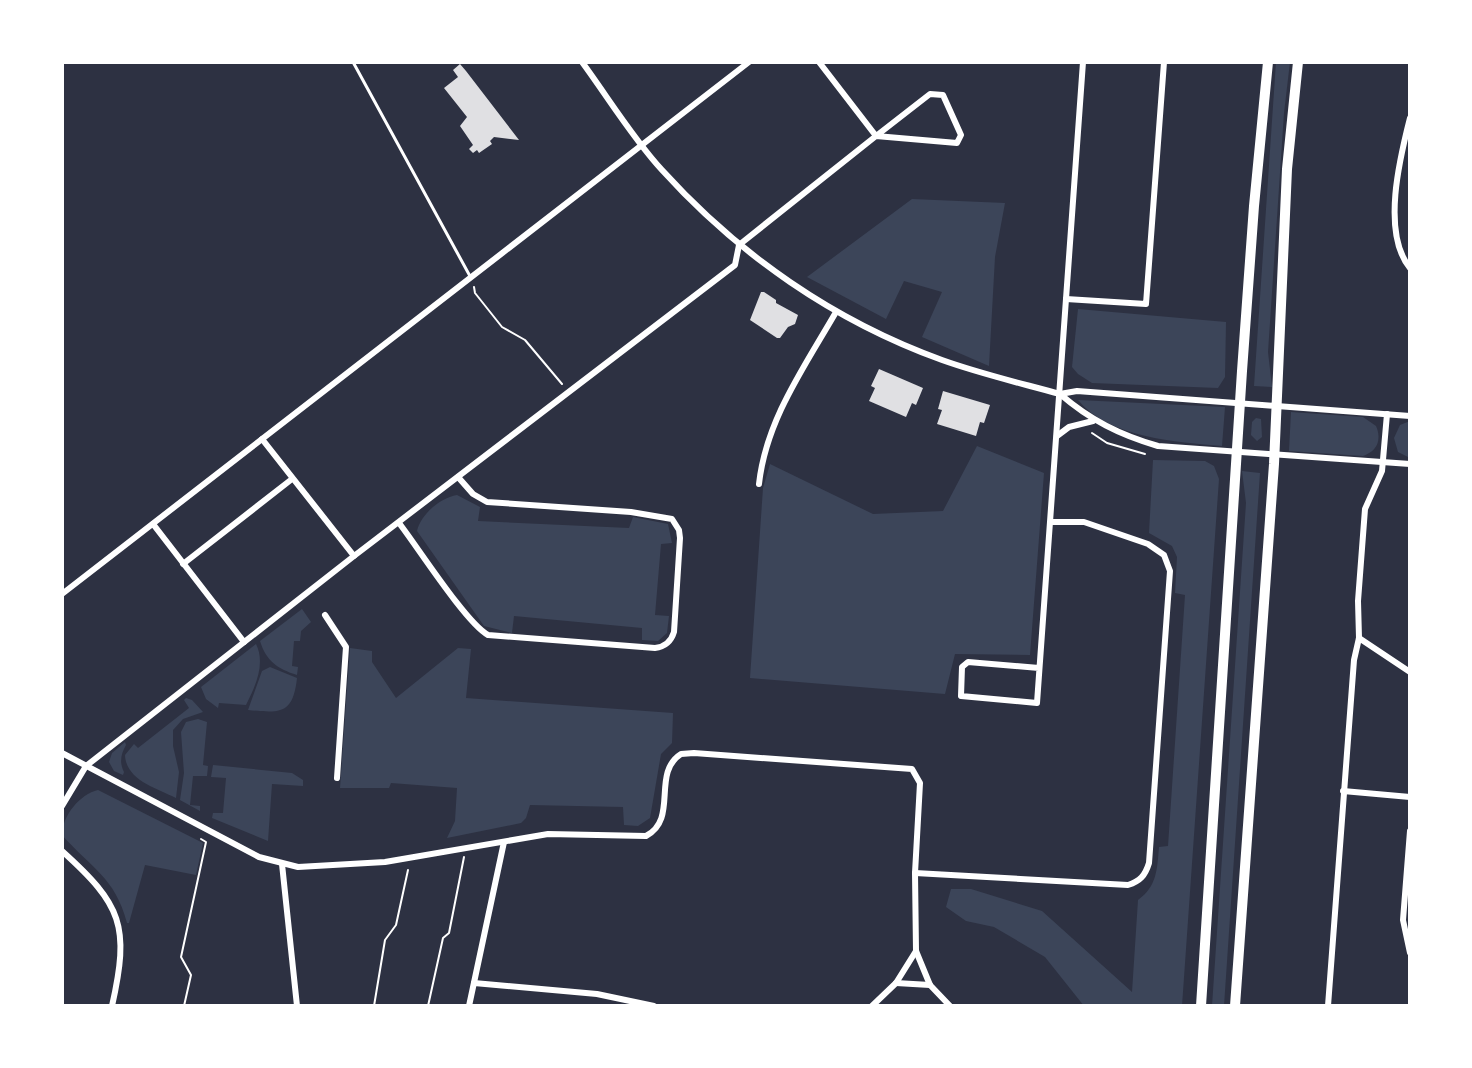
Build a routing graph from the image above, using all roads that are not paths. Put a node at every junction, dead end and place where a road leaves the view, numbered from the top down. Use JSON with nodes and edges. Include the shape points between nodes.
{"nodes":[{"id":1,"x":353,"y":62,"type":"edge"},
{"id":2,"x":582,"y":62,"type":"edge"},
{"id":3,"x":749,"y":62,"type":"edge"},
{"id":4,"x":819,"y":62,"type":"edge"},
{"id":5,"x":1083,"y":62,"type":"edge"},
{"id":6,"x":1164,"y":62,"type":"edge"},
{"id":7,"x":1268,"y":62,"type":"edge"},
{"id":8,"x":1298,"y":62,"type":"edge"},
{"id":9,"x":1410,"y":118,"type":"edge"},
{"id":10,"x":876,"y":136,"type":"junction"},
{"id":11,"x":643,"y":144,"type":"junction"},
{"id":12,"x":739,"y":245,"type":"junction"},
{"id":13,"x":1410,"y":268,"type":"edge"},
{"id":14,"x":471,"y":278,"type":"junction"},
{"id":15,"x":1066,"y":299,"type":"junction"},
{"id":16,"x":836,"y":312,"type":"junction"},
{"id":17,"x":1060,"y":394,"type":"junction"},
{"id":18,"x":1240,"y":402,"type":"junction"},
{"id":19,"x":1278,"y":404,"type":"junction"},
{"id":20,"x":1387,"y":414,"type":"junction"},
{"id":21,"x":1410,"y":416,"type":"edge"},
{"id":22,"x":1093,"y":421,"type":"junction"},
{"id":23,"x":1057,"y":436,"type":"junction"},
{"id":24,"x":262,"y":439,"type":"junction"},
{"id":25,"x":1236,"y":452,"type":"junction"},
{"id":26,"x":1275,"y":455,"type":"junction"},
{"id":27,"x":1383,"y":462,"type":"junction"},
{"id":28,"x":1410,"y":464,"type":"edge"},
{"id":29,"x":458,"y":477,"type":"junction"},
{"id":30,"x":292,"y":479,"type":"junction"},
{"id":31,"x":759,"y":484,"type":"dead end"},
{"id":32,"x":1052,"y":522,"type":"junction"},
{"id":33,"x":399,"y":523,"type":"junction"},
{"id":34,"x":153,"y":524,"type":"junction"},
{"id":35,"x":354,"y":556,"type":"junction"},
{"id":36,"x":183,"y":564,"type":"junction"},
{"id":37,"x":62,"y":594,"type":"edge"},
{"id":38,"x":325,"y":615,"type":"dead end"},
{"id":39,"x":1359,"y":638,"type":"junction"},
{"id":40,"x":244,"y":642,"type":"junction"},
{"id":41,"x":1039,"y":668,"type":"junction"},
{"id":42,"x":1410,"y":672,"type":"edge"},
{"id":43,"x":62,"y":753,"type":"edge"},
{"id":44,"x":86,"y":766,"type":"junction"},
{"id":45,"x":337,"y":778,"type":"dead end"},
{"id":46,"x":1343,"y":791,"type":"junction"},
{"id":47,"x":1410,"y":797,"type":"edge"},
{"id":48,"x":62,"y":806,"type":"edge"},
{"id":49,"x":1410,"y":831,"type":"edge"},
{"id":50,"x":504,"y":842,"type":"junction"},
{"id":51,"x":62,"y":851,"type":"edge"},
{"id":52,"x":282,"y":864,"type":"junction"},
{"id":53,"x":915,"y":873,"type":"junction"},
{"id":54,"x":916,"y":951,"type":"junction"},
{"id":55,"x":1410,"y":953,"type":"edge"},
{"id":56,"x":474,"y":983,"type":"junction"},
{"id":57,"x":896,"y":983,"type":"junction"},
{"id":58,"x":930,"y":985,"type":"junction"},
{"id":59,"x":112,"y":1006,"type":"edge"},
{"id":60,"x":297,"y":1006,"type":"edge"},
{"id":61,"x":469,"y":1006,"type":"edge"},
{"id":62,"x":654,"y":1006,"type":"edge"},
{"id":63,"x":872,"y":1006,"type":"edge"},
{"id":64,"x":950,"y":1006,"type":"edge"},
{"id":65,"x":1201,"y":1006,"type":"edge"},
{"id":66,"x":1235,"y":1006,"type":"edge"},
{"id":67,"x":1328,"y":1006,"type":"edge"}],
"edges":[{"from":1,"to":14,"type":"lane"},
{"from":2,"to":11,"type":"street"},
{"from":3,"to":11,"type":"street"},
{"from":4,"to":10,"type":"street"},
{"from":5,"to":15,"type":"street"},
{"from":6,"to":15,"type":"street","via":[[1146,304]]},
{"from":7,"to":18,"type":"main road"},
{"from":8,"to":19,"type":"main road","via":[[1287,169]]},
{"from":9,"to":13,"type":"street","via":[[1396,204],[1400,252]]},
{"from":10,"to":10,"type":"street","via":[[957,143],[961,135],[943,95],[930,94]]},
{"from":10,"to":12,"type":"street"},
{"from":11,"to":12,"type":"street","via":[[660,168]]},
{"from":11,"to":14,"type":"street"},
{"from":12,"to":16,"type":"street"},
{"from":12,"to":29,"type":"street","via":[[735,265]]},
{"from":14,"to":24,"type":"street"},
{"from":15,"to":17,"type":"street"},
{"from":16,"to":17,"type":"street","via":[[942,360]]},
{"from":16,"to":31,"type":"street","via":[[776,419]]},
{"from":17,"to":18,"type":"street"},
{"from":17,"to":22,"type":"street"},
{"from":17,"to":23,"type":"street"},
{"from":18,"to":19,"type":"street"},
{"from":18,"to":25,"type":"main road"},
{"from":19,"to":20,"type":"street"},
{"from":19,"to":26,"type":"main road"},
{"from":20,"to":21,"type":"street"},
{"from":20,"to":27,"type":"street"},
{"from":22,"to":23,"type":"street"},
{"from":22,"to":25,"type":"street","via":[[1158,446]]},
{"from":23,"to":32,"type":"street"},
{"from":24,"to":30,"type":"street"},
{"from":24,"to":34,"type":"street"},
{"from":25,"to":26,"type":"street"},
{"from":25,"to":65,"type":"main road"},
{"from":26,"to":27,"type":"street"},
{"from":26,"to":66,"type":"main road"},
{"from":27,"to":28,"type":"street"},
{"from":27,"to":39,"type":"street","via":[[1365,509]]},
{"from":29,"to":33,"type":"street"},
{"from":29,"to":33,"type":"street","via":[[487,502],[672,519],[680,538],[672,638],[655,648],[488,635]]},
{"from":30,"to":35,"type":"street"},
{"from":30,"to":36,"type":"street"},
{"from":32,"to":41,"type":"street"},
{"from":32,"to":53,"type":"street","via":[[1084,522],[1148,544],[1164,555],[1170,571],[1149,863],[1138,882],[1128,885]]},
{"from":33,"to":35,"type":"street"},
{"from":34,"to":36,"type":"street"},
{"from":34,"to":37,"type":"street"},
{"from":35,"to":40,"type":"street"},
{"from":36,"to":40,"type":"street"},
{"from":38,"to":45,"type":"street","via":[[346,647]]},
{"from":39,"to":42,"type":"street"},
{"from":39,"to":46,"type":"street"},
{"from":40,"to":44,"type":"street"},
{"from":41,"to":41,"type":"street","via":[[968,662],[962,667],[961,696],[1037,703]]},
{"from":43,"to":44,"type":"street"},
{"from":44,"to":48,"type":"street"},
{"from":44,"to":52,"type":"street","via":[[259,857]]},
{"from":46,"to":47,"type":"street"},
{"from":46,"to":67,"type":"street"},
{"from":49,"to":55,"type":"street","via":[[1403,920]]},
{"from":50,"to":52,"type":"street","via":[[354,865]]},
{"from":50,"to":53,"type":"street","via":[[548,834],[655,832],[663,817],[668,767],[681,754],[912,769],[920,783]]},
{"from":50,"to":56,"type":"street"},
{"from":51,"to":59,"type":"street","via":[[95,881],[115,915],[122,954]]},
{"from":52,"to":60,"type":"street"},
{"from":53,"to":54,"type":"street"},
{"from":54,"to":57,"type":"street"},
{"from":54,"to":58,"type":"street"},
{"from":56,"to":61,"type":"street"},
{"from":56,"to":62,"type":"street","via":[[597,994]]},
{"from":57,"to":58,"type":"street"},
{"from":57,"to":63,"type":"street"},
{"from":58,"to":64,"type":"street"}]}
